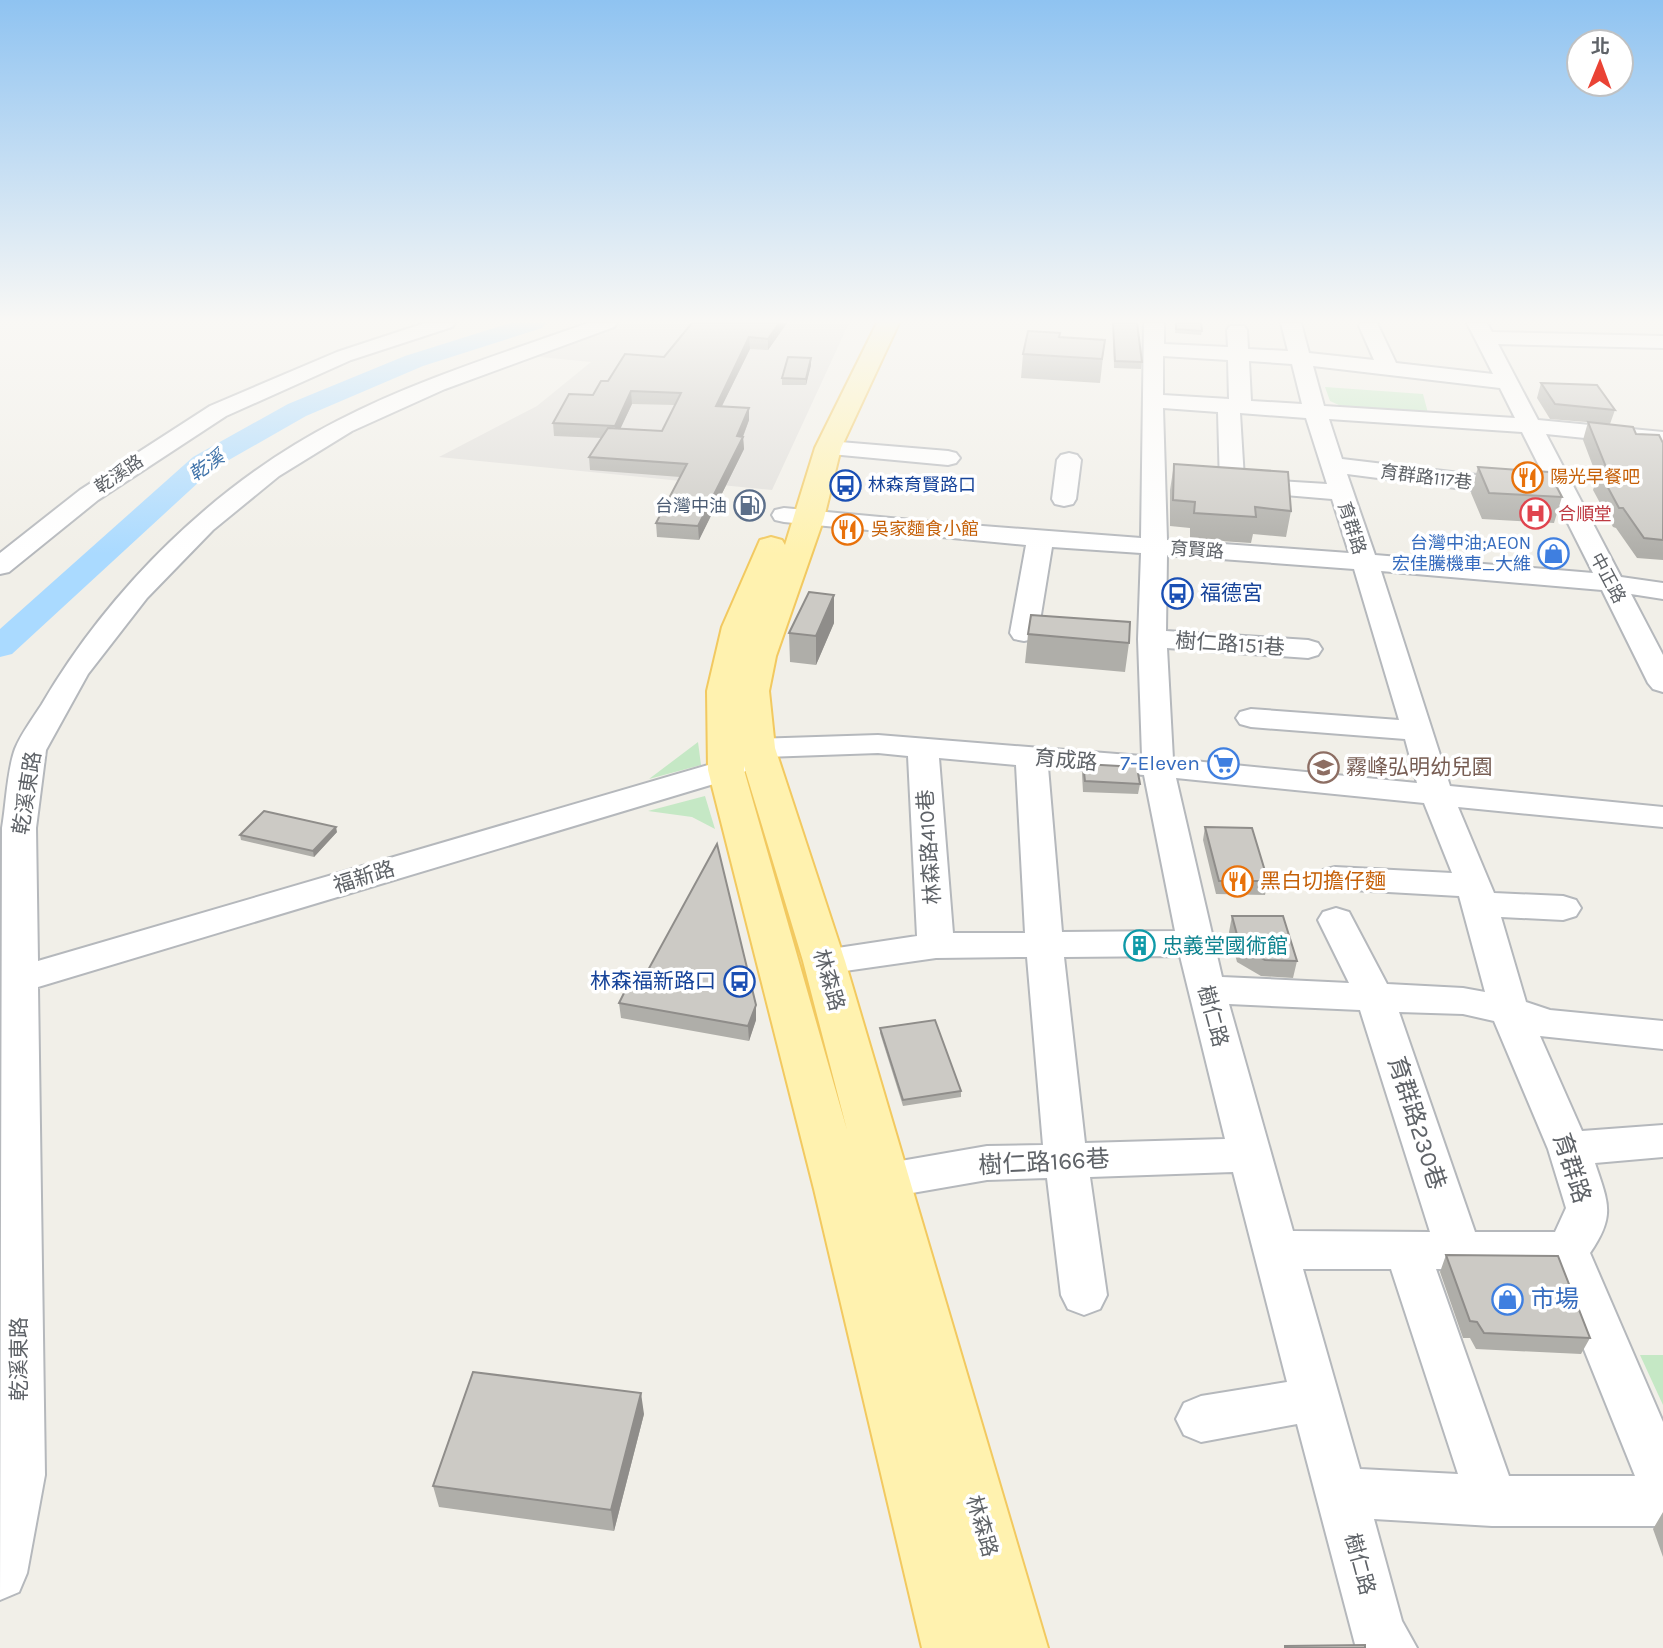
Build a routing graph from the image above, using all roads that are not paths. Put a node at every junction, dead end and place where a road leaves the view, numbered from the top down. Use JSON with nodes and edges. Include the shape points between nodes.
{"nodes":[{"id":1,"x":243,"y":400,"type":"edge"},
{"id":2,"x":402,"y":400,"type":"edge"},
{"id":3,"x":840,"y":400,"type":"edge"},
{"id":4,"x":851,"y":400,"type":"edge"},
{"id":5,"x":1235,"y":400,"type":"edge"},
{"id":6,"x":1312,"y":400,"type":"edge"},
{"id":7,"x":1515,"y":400,"type":"edge"},
{"id":8,"x":1152,"y":401,"type":"joint"},
{"id":9,"x":1235,"y":406,"type":"junction"},
{"id":10,"x":1315,"y":412,"type":"junction"},
{"id":11,"x":1529,"y":426,"type":"junction"},
{"id":12,"x":1663,"y":439,"type":"edge"},
{"id":13,"x":828,"y":448,"type":"junction"},
{"id":14,"x":948,"y":458,"type":"dead end"},
{"id":15,"x":1069,"y":460,"type":"dead end"},
{"id":16,"x":1336,"y":478,"type":"junction"},
{"id":17,"x":1206,"y":483,"type":"edge"},
{"id":18,"x":1232,"y":485,"type":"junction"},
{"id":19,"x":1562,"y":489,"type":"junction"},
{"id":20,"x":1064,"y":499,"type":"dead end"},
{"id":21,"x":797,"y":516,"type":"junction"},
{"id":22,"x":1040,"y":540,"type":"junction"},
{"id":23,"x":1154,"y":547,"type":"junction"},
{"id":24,"x":1363,"y":561,"type":"junction"},
{"id":25,"x":0,"y":566,"type":"edge"},
{"id":26,"x":1611,"y":583,"type":"junction"},
{"id":27,"x":1663,"y":592,"type":"edge"},
{"id":28,"x":1024,"y":633,"type":"dead end"},
{"id":29,"x":1152,"y":639,"type":"junction"},
{"id":30,"x":1308,"y":649,"type":"dead end"},
{"id":31,"x":1663,"y":683,"type":"edge"},
{"id":32,"x":1251,"y":718,"type":"dead end"},
{"id":33,"x":1416,"y":731,"type":"junction"},
{"id":34,"x":923,"y":748,"type":"junction"},
{"id":35,"x":1031,"y":757,"type":"junction"},
{"id":36,"x":742,"y":759,"type":"junction"},
{"id":37,"x":1158,"y":768,"type":"junction"},
{"id":38,"x":1437,"y":795,"type":"junction"},
{"id":39,"x":1663,"y":817,"type":"edge"},
{"id":40,"x":1335,"y":878,"type":"dead end"},
{"id":41,"x":1476,"y":895,"type":"junction"},
{"id":42,"x":1563,"y":908,"type":"dead end"},
{"id":43,"x":1336,"y":920,"type":"dead end"},
{"id":44,"x":1195,"y":943,"type":"junction"},
{"id":45,"x":1043,"y":945,"type":"junction"},
{"id":46,"x":936,"y":946,"type":"junction"},
{"id":47,"x":824,"y":961,"type":"junction"},
{"id":48,"x":6,"y":983,"type":"edge"},
{"id":49,"x":1206,"y":990,"type":"junction"},
{"id":50,"x":1375,"y":997,"type":"junction"},
{"id":51,"x":1509,"y":1010,"type":"junction"},
{"id":52,"x":1663,"y":1035,"type":"edge"},
{"id":53,"x":1663,"y":1141,"type":"edge"},
{"id":54,"x":1569,"y":1149,"type":"junction"},
{"id":55,"x":1251,"y":1155,"type":"junction"},
{"id":56,"x":1064,"y":1159,"type":"junction"},
{"id":57,"x":863,"y":1185,"type":"junction"},
{"id":58,"x":1407,"y":1249,"type":"junction"},
{"id":59,"x":1458,"y":1249,"type":"junction"},
{"id":60,"x":1275,"y":1250,"type":"junction"},
{"id":61,"x":1567,"y":1251,"type":"junction"},
{"id":62,"x":1084,"y":1295,"type":"dead end"},
{"id":63,"x":1314,"y":1399,"type":"junction"},
{"id":64,"x":1200,"y":1419,"type":"dead end"},
{"id":65,"x":1663,"y":1482,"type":"edge"},
{"id":66,"x":1342,"y":1493,"type":"junction"},
{"id":67,"x":1492,"y":1501,"type":"junction"},
{"id":68,"x":1663,"y":1501,"type":"edge"},
{"id":69,"x":0,"y":1573,"type":"edge"},
{"id":70,"x":954,"y":1648,"type":"edge"},
{"id":71,"x":1016,"y":1648,"type":"edge"},
{"id":72,"x":1389,"y":1648,"type":"edge"}],
"edges":[{"from":1,"to":25,"type":"street","name":"乾溪路","via":[[218,411],[89,495]]},
{"from":2,"to":48,"type":"street","name":"乾溪東路","via":[[344,426],[271,471],[223,509],[137,592],[75,672],[30,750]]},
{"from":3,"to":21,"type":"main road","name":"林森路"},
{"from":4,"to":13,"type":"main road","name":"林森路"},
{"from":5,"to":9,"type":"street"},
{"from":6,"to":10,"type":"street","name":"育群路"},
{"from":7,"to":11,"type":"street","name":"中正路"},
{"from":8,"to":9,"type":"street"},
{"from":8,"to":23,"type":"street","name":"樹仁路","via":[[1168,480]]},
{"from":9,"to":10,"type":"street"},
{"from":9,"to":18,"type":"street"},
{"from":10,"to":11,"type":"street"},
{"from":10,"to":16,"type":"street","name":"育群路"},
{"from":11,"to":12,"type":"street"},
{"from":11,"to":19,"type":"street","name":"中正路"},
{"from":13,"to":14,"type":"street"},
{"from":13,"to":21,"type":"main road","name":"林森路"},
{"from":15,"to":20,"type":"street"},
{"from":16,"to":18,"type":"street","name":"育群路117巷"},
{"from":16,"to":19,"type":"street","name":"育群路117巷"},
{"from":16,"to":24,"type":"street","name":"育群路"},
{"from":17,"to":18,"type":"street","name":"育群路117巷"},
{"from":19,"to":26,"type":"street","name":"中正路"},
{"from":21,"to":22,"type":"street","name":"育賢路"},
{"from":21,"to":36,"type":"main road","name":"林森路","via":[[759,656]]},
{"from":22,"to":23,"type":"street","name":"育賢路"},
{"from":22,"to":28,"type":"street"},
{"from":23,"to":24,"type":"street","name":"育賢路"},
{"from":23,"to":29,"type":"street","name":"樹仁路"},
{"from":24,"to":26,"type":"street","name":"育賢路"},
{"from":24,"to":33,"type":"street","name":"育群路"},
{"from":26,"to":27,"type":"street","name":"育賢路"},
{"from":26,"to":31,"type":"street","name":"中正路"},
{"from":29,"to":30,"type":"street","name":"樹仁路151巷"},
{"from":29,"to":37,"type":"street","name":"樹仁路"},
{"from":32,"to":33,"type":"street"},
{"from":33,"to":38,"type":"street","name":"育群路"},
{"from":34,"to":35,"type":"street","name":"育成路"},
{"from":34,"to":36,"type":"street","name":"育成路","via":[[878,744]]},
{"from":34,"to":46,"type":"street","name":"林森路410巷"},
{"from":35,"to":37,"type":"street","name":"育成路"},
{"from":35,"to":45,"type":"street"},
{"from":36,"to":47,"type":"main road","name":"林森路"},
{"from":36,"to":48,"type":"street","name":"福新路"},
{"from":36,"to":57,"type":"main road","name":"林森路"},
{"from":37,"to":38,"type":"street","name":"育成路"},
{"from":37,"to":44,"type":"street","name":"樹仁路"},
{"from":38,"to":39,"type":"street","name":"育成路"},
{"from":38,"to":41,"type":"street","name":"育群路"},
{"from":40,"to":41,"type":"street"},
{"from":41,"to":42,"type":"street"},
{"from":41,"to":51,"type":"street","name":"育群路"},
{"from":43,"to":50,"type":"street","name":"育群路230巷"},
{"from":44,"to":45,"type":"street"},
{"from":44,"to":49,"type":"street","name":"樹仁路"},
{"from":45,"to":46,"type":"street"},
{"from":45,"to":56,"type":"street"},
{"from":46,"to":47,"type":"street"},
{"from":47,"to":57,"type":"main road","name":"林森路"},
{"from":48,"to":69,"type":"street","name":"乾溪東路","via":[[20,1475]]},
{"from":49,"to":50,"type":"street"},
{"from":49,"to":55,"type":"street","name":"樹仁路"},
{"from":50,"to":51,"type":"street","via":[[1463,1001]]},
{"from":50,"to":59,"type":"street","name":"育群路230巷"},
{"from":51,"to":52,"type":"street","via":[[1546,1024]]},
{"from":51,"to":54,"type":"street","name":"育群路"},
{"from":53,"to":54,"type":"street"},
{"from":54,"to":61,"type":"street","name":"育群路","via":[[1588,1208]]},
{"from":55,"to":56,"type":"street","name":"樹仁路166巷"},
{"from":55,"to":60,"type":"street","name":"樹仁路"},
{"from":56,"to":57,"type":"street","name":"樹仁路166巷","via":[[987,1163]]},
{"from":56,"to":62,"type":"street"},
{"from":57,"to":70,"type":"main road","name":"林森路"},
{"from":57,"to":71,"type":"main road","name":"林森路"},
{"from":58,"to":59,"type":"street"},
{"from":58,"to":60,"type":"street"},
{"from":58,"to":67,"type":"street"},
{"from":59,"to":61,"type":"street"},
{"from":60,"to":63,"type":"street","name":"樹仁路"},
{"from":61,"to":65,"type":"street"},
{"from":63,"to":64,"type":"street"},
{"from":63,"to":66,"type":"street","name":"樹仁路"},
{"from":66,"to":67,"type":"street"},
{"from":66,"to":72,"type":"street","name":"樹仁路","via":[[1379,1636]]},
{"from":67,"to":68,"type":"street"}]}
